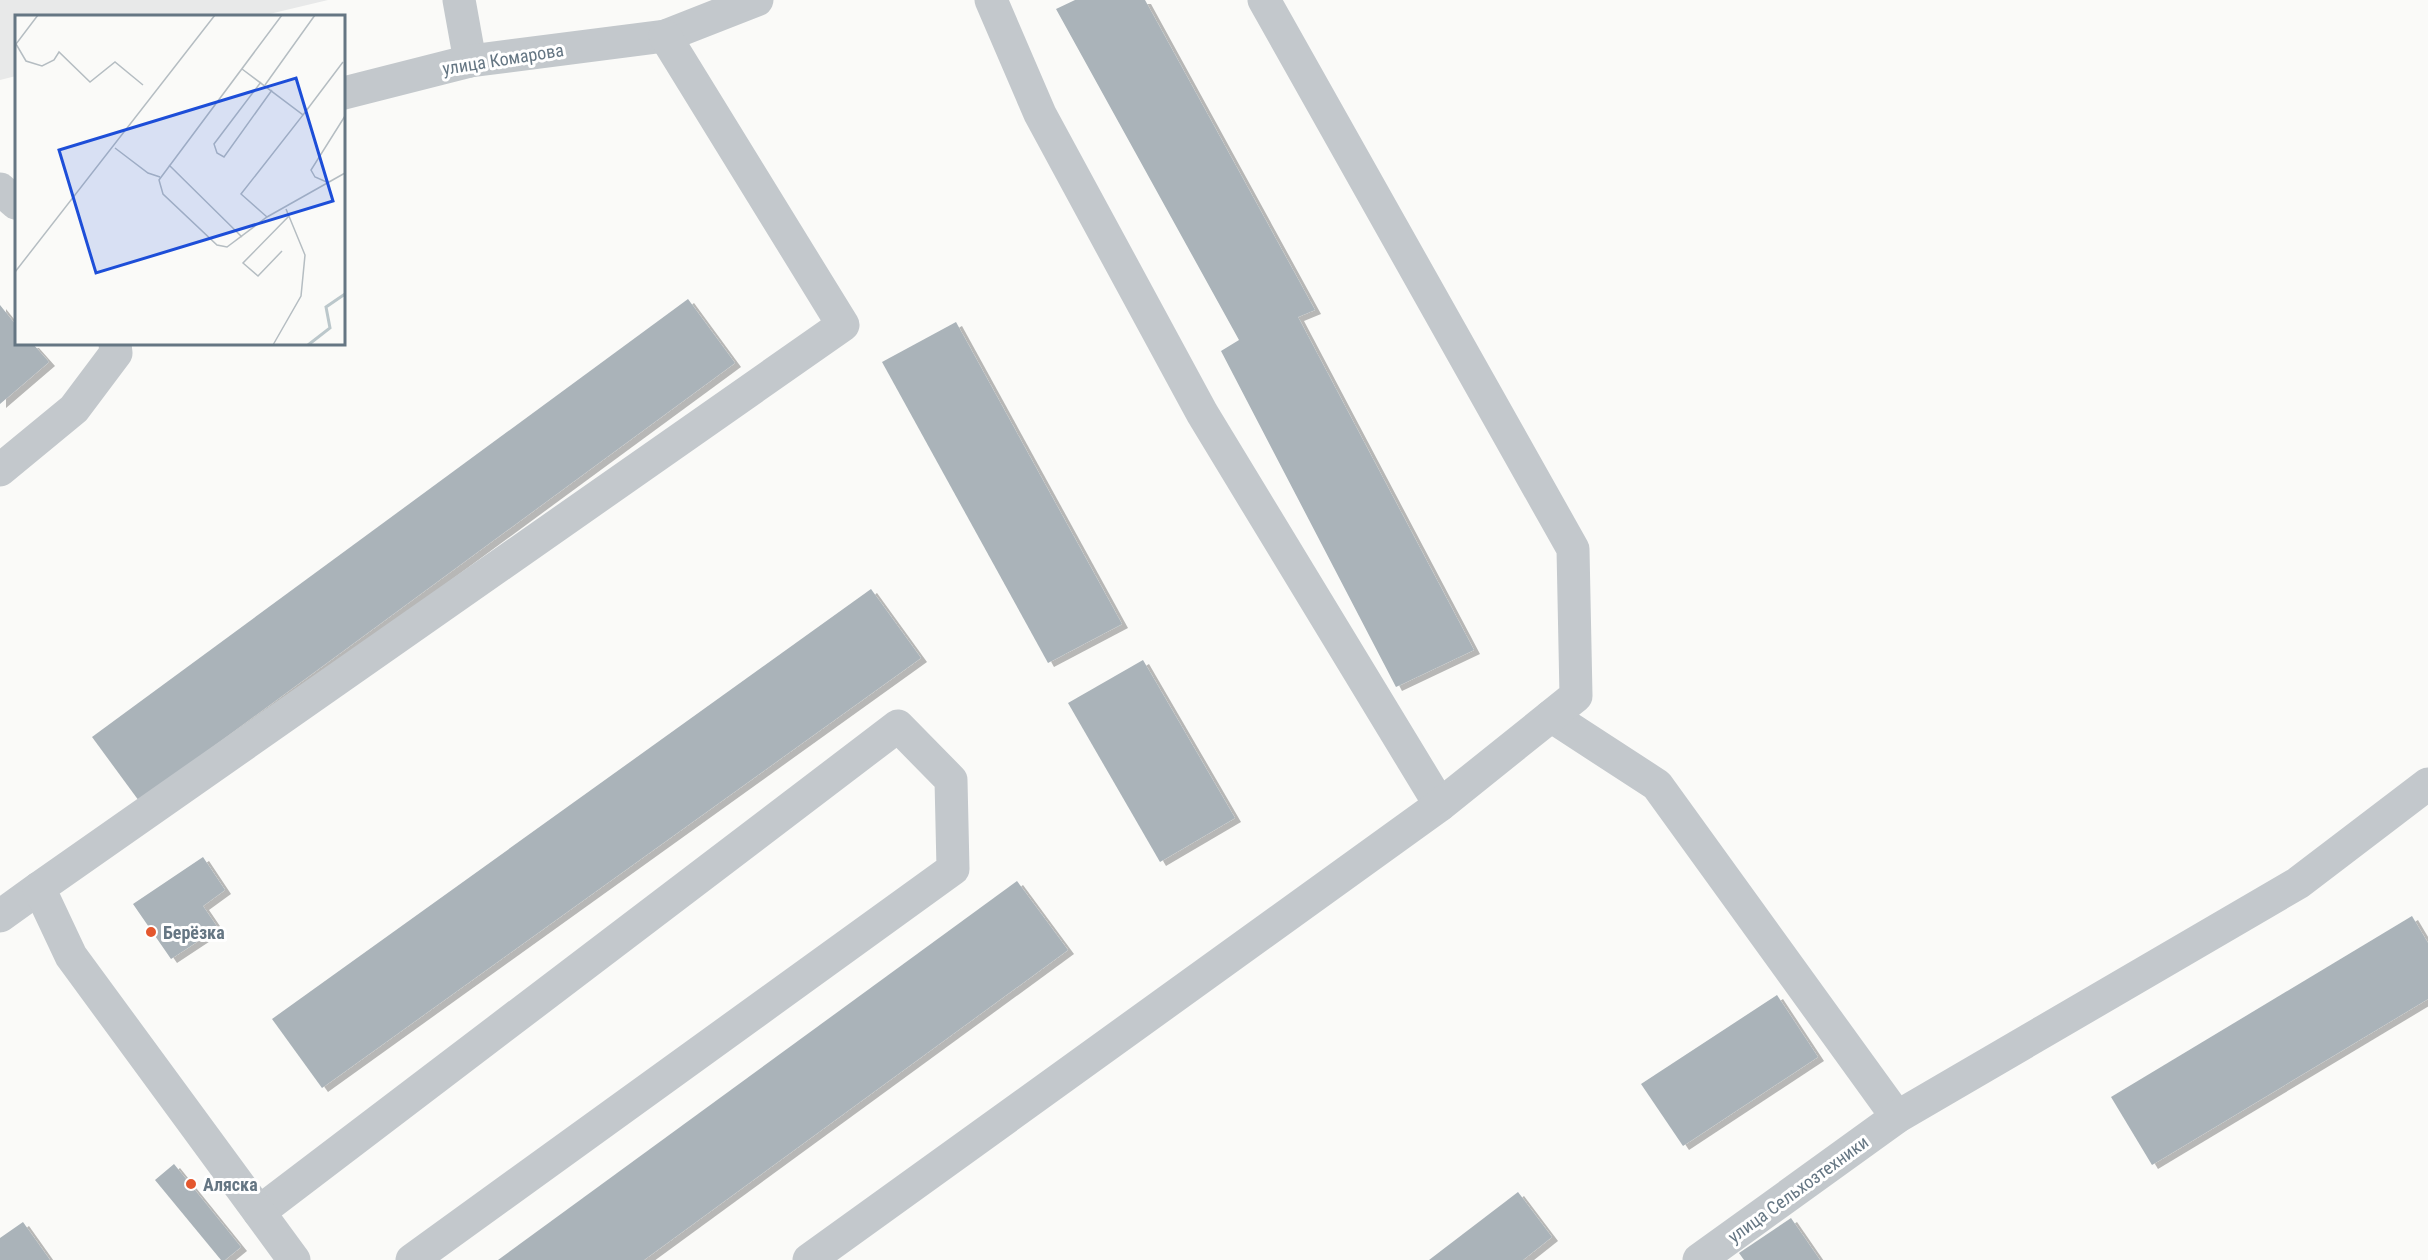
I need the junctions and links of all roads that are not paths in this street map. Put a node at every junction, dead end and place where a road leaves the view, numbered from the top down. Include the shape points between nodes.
1 (459, 0) edge
2 (757, 0) edge
3 (991, 0) edge
4 (1264, 0) edge
5 (665, 36) junction
6 (470, 61) junction
7 (345, 93) edge
8 (15, 176) edge
9 (0, 180) edge
10 (0, 189) edge
11 (15, 201) edge
12 (115, 345) edge
13 (0, 470) edge
14 (1551, 716) junction
15 (2428, 784) edge
16 (1440, 805) junction
17 (39, 888) junction
18 (0, 916) edge
19 (1897, 1117) junction
20 (259, 1212) junction
21 (294, 1260) edge
22 (412, 1260) edge
23 (809, 1260) edge
24 (1699, 1260) edge

1 - 6 street
2 - 5 street, улица Комарова
3 - 16 street via 1040,114 1202,414
4 - 14 street via 1573,549 1576,696
5 - 6 street, улица Комарова
5 - 17 street via 843,325
6 - 7 street, улица Комарова
8 - 9 street
10 - 11 street
12 - 13 street via 116,353 74,409
14 - 16 street
14 - 19 street via 1657,785
15 - 19 street, улица Сельхозтехники via 2298,883
16 - 23 street
17 - 18 street
17 - 20 street via 71,956
19 - 24 street, улица Сельхозтехники
20 - 21 street
20 - 22 street via 898,726 951,780 953,869

